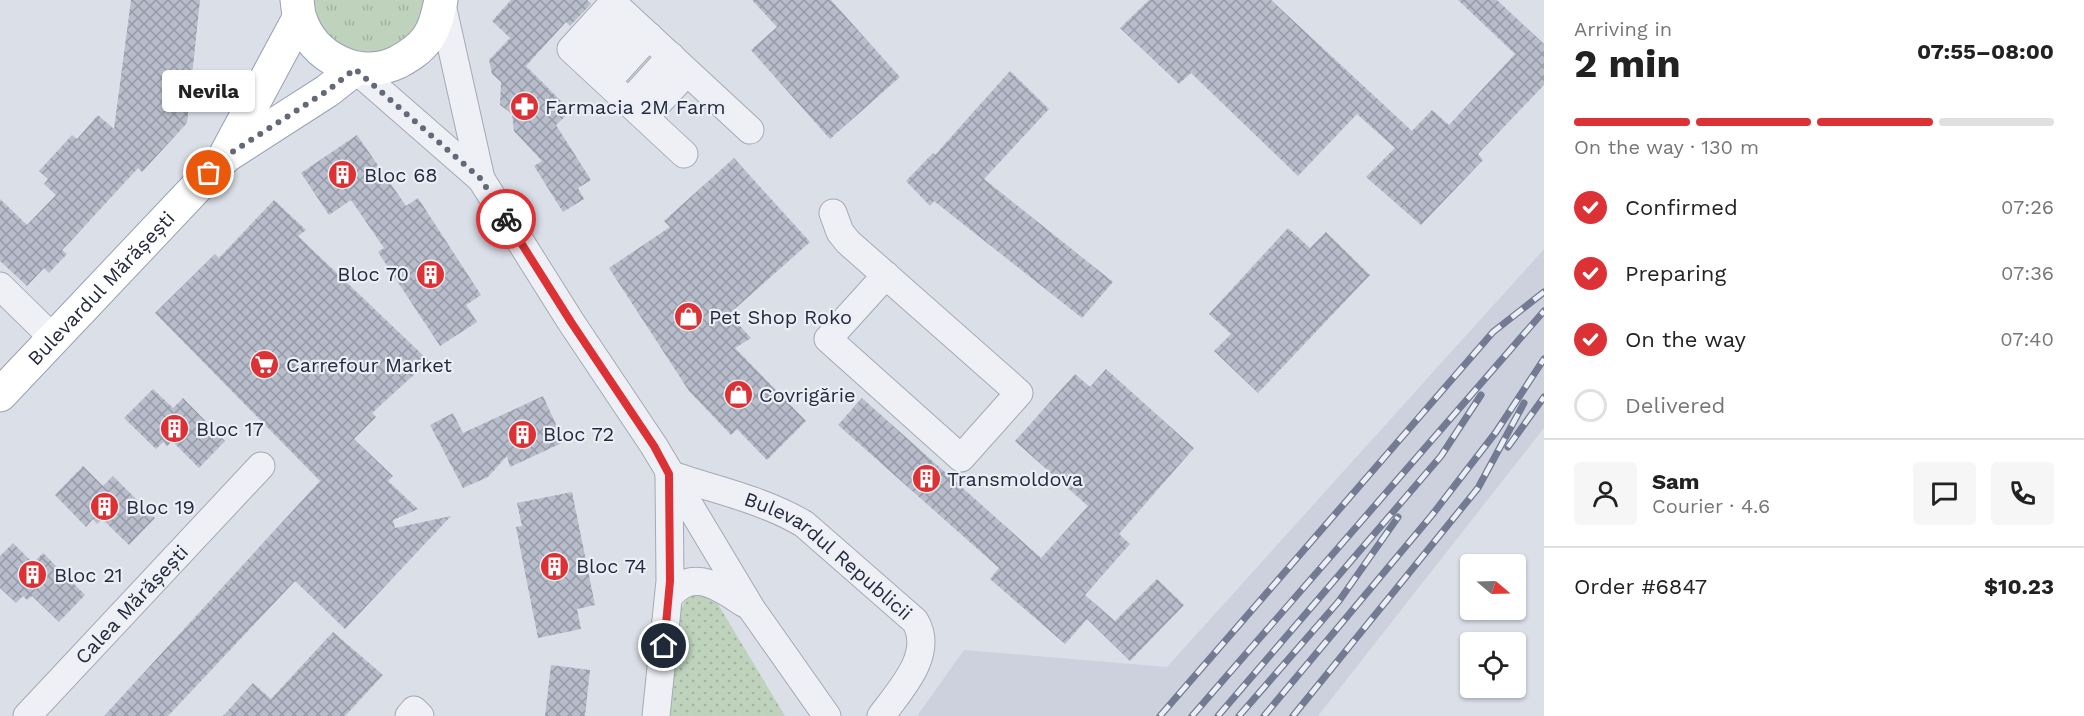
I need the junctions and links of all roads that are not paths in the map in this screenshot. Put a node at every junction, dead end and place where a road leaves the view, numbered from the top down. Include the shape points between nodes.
1 (441, 0) edge
2 (298, 9) edge
3 (640, 28) junction
4 (679, 64) junction
5 (355, 69) junction
6 (598, 74) junction
7 (637, 110) junction
8 (750, 130) dead end
9 (684, 154) dead end
10 (226, 156) junction
11 (481, 179) junction
12 (833, 213) dead end
13 (886, 275) junction
14 (0, 286) edge
15 (54, 339) junction
16 (0, 395) edge
17 (261, 466) dead end
18 (669, 474) junction
19 (669, 597) junction
20 (751, 608) junction
21 (27, 716) edge
22 (409, 716) edge
23 (420, 716) edge
24 (656, 716) edge
25 (827, 716) edge
26 (881, 716) edge

1 - 5 main road via 437,21 412,54 378,69
1 - 11 street
2 - 5 main road via 309,37 324,53
2 - 10 main road, Bulevardul Mărășești
3 - 4 street
3 - 6 street
3 - 6 street via 613,3 606,10 571,49
4 - 7 street
4 - 8 street
5 - 10 main road, Bulevardul Mărășești
5 - 11 street
6 - 7 street
7 - 9 street
10 - 15 main road, Bulevardul Mărășești
11 - 18 street
12 - 13 street via 843,238
13 - 13 street via 1019,393 961,458 828,339
14 - 15 street
15 - 16 main road, Bulevardul Mărășești
17 - 21 street, Calea Mărășești
18 - 19 street
18 - 20 street
18 - 26 street, Bulevardul Republicii via 788,514 915,621 920,629 920,653 907,680
19 - 20 street via 675,588 689,582 708,583
19 - 24 street
20 - 25 street
22 - 23 street via 414,710

